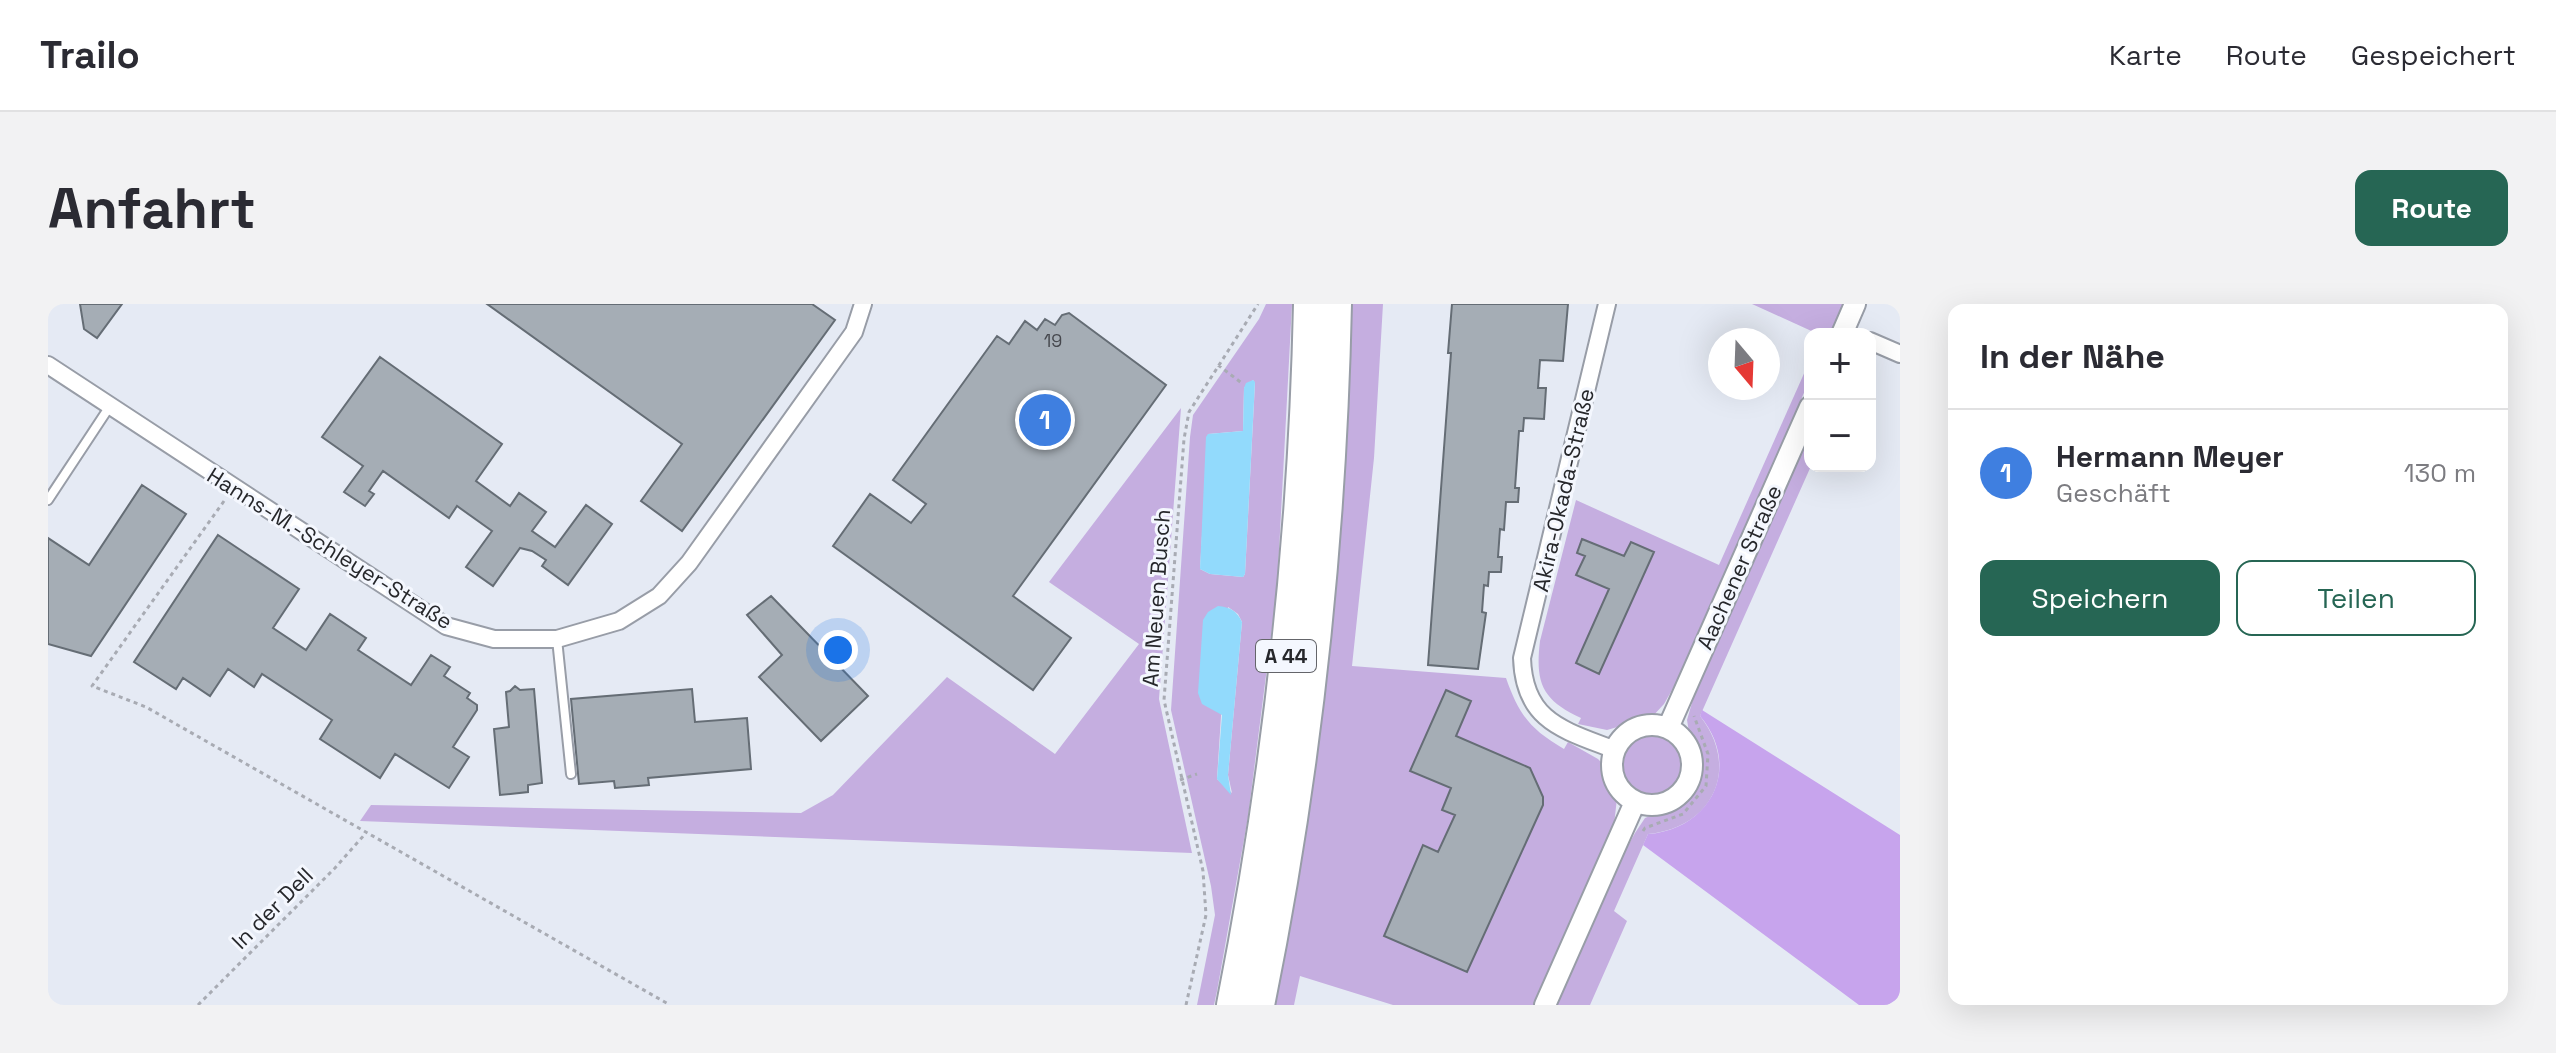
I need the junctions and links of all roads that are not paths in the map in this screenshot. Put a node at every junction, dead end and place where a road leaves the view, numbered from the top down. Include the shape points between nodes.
1 (863, 304) edge
2 (1309, 304) edge
3 (1336, 304) edge
4 (1607, 304) edge
5 (1855, 304) edge
6 (1849, 328) edge
7 (1876, 344) edge
8 (1900, 354) edge
9 (48, 365) edge
10 (110, 406) junction
11 (1804, 421) edge
12 (48, 500) edge
13 (557, 639) junction
14 (1668, 728) junction
15 (1615, 750) junction
16 (571, 774) dead end
17 (1635, 802) junction
18 (1232, 1005) edge
19 (1259, 1005) edge
20 (1545, 1005) edge

1 - 13 street, Hanns-M.-Schleyer-Straße via 854,332 689,563 659,596 619,621
2 - 18 highway, A 44 via 1291,619 1263,835
3 - 19 highway, A 44 via 1315,646 1293,819
4 - 15 street, Akira-Okada-Straße via 1522,658 1523,677 1543,717
5 - 6 street
7 - 8 street
9 - 10 street, Hanns-M.-Schleyer-Straße
10 - 12 lane
10 - 13 street, Hanns-M.-Schleyer-Straße via 446,626 494,639
11 - 14 street, Aachener Straße
13 - 16 lane
14 - 15 street via 1631,730
14 - 17 street via 1688,747 1692,761 1686,788 1663,804
15 - 17 street via 1617,785
17 - 20 street

